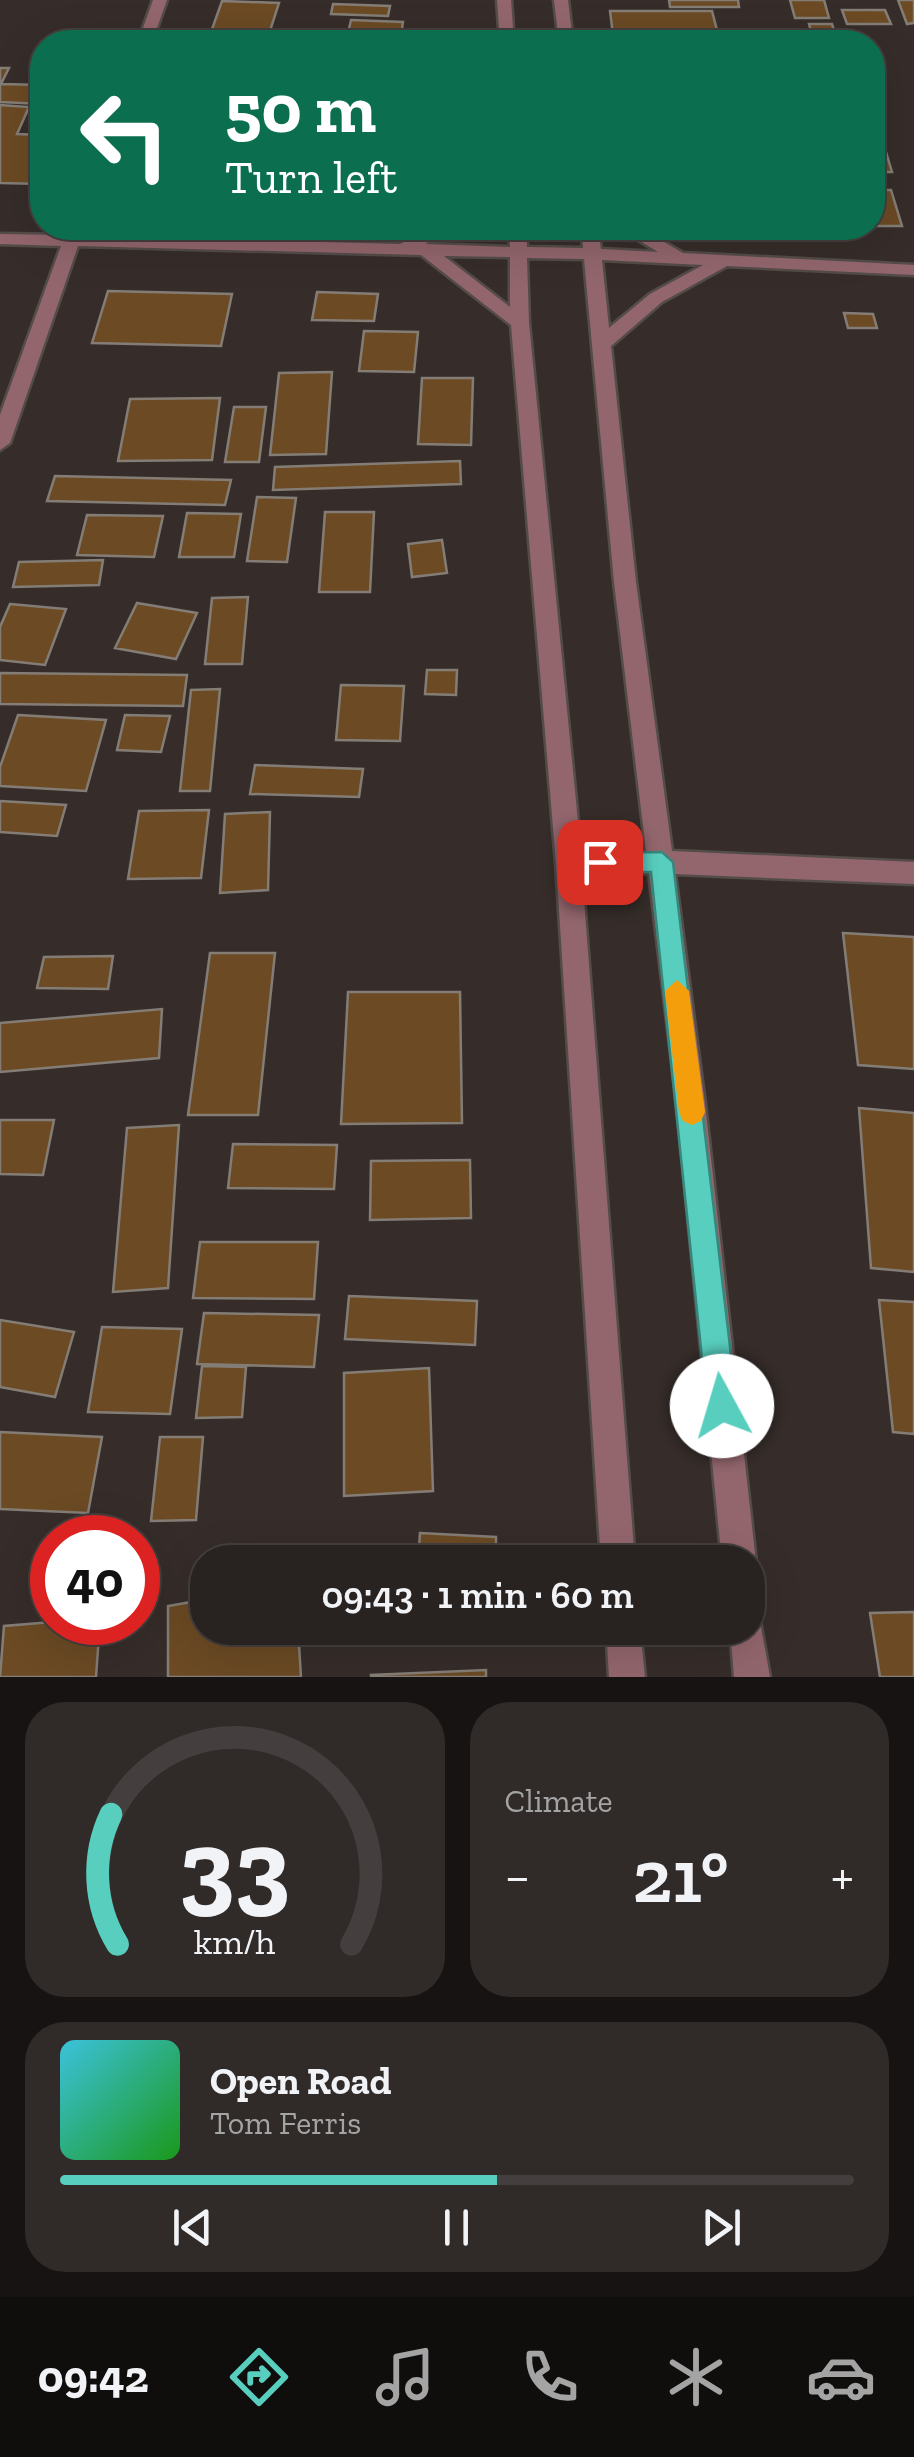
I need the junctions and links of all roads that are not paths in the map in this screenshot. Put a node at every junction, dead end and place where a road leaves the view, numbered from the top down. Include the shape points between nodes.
1 (160, 0) edge
2 (504, 0) edge
3 (561, 0) edge
4 (149, 30) edge
5 (506, 30) edge
6 (565, 30) edge
7 (30, 236) edge
8 (0, 238) edge
9 (72, 240) edge
10 (196, 240) edge
11 (422, 240) edge
12 (519, 240) edge
13 (591, 240) edge
14 (650, 240) edge
15 (400, 250) junction
16 (428, 251) junction
17 (684, 258) junction
18 (724, 260) junction
19 (914, 270) edge
20 (520, 323) junction
21 (602, 344) junction
22 (0, 443) edge
23 (662, 862) junction
24 (568, 863) junction
25 (914, 873) edge
26 (617, 1545) edge
27 (737, 1545) edge
28 (624, 1645) edge
29 (748, 1645) edge
30 (626, 1677) edge
31 (752, 1677) edge

1 - 4 street
2 - 5 street
3 - 6 street
7 - 8 street
9 - 22 street
10 - 15 street
11 - 15 street
12 - 13 street
12 - 16 street
12 - 20 street
13 - 17 street
13 - 21 street
14 - 17 street
15 - 16 street
16 - 20 street
17 - 18 street
18 - 19 street
18 - 21 street via 656,298
20 - 24 street
21 - 23 street via 624,582
23 - 24 street
23 - 25 street
23 - 27 street
24 - 26 street
28 - 30 street
29 - 31 street

